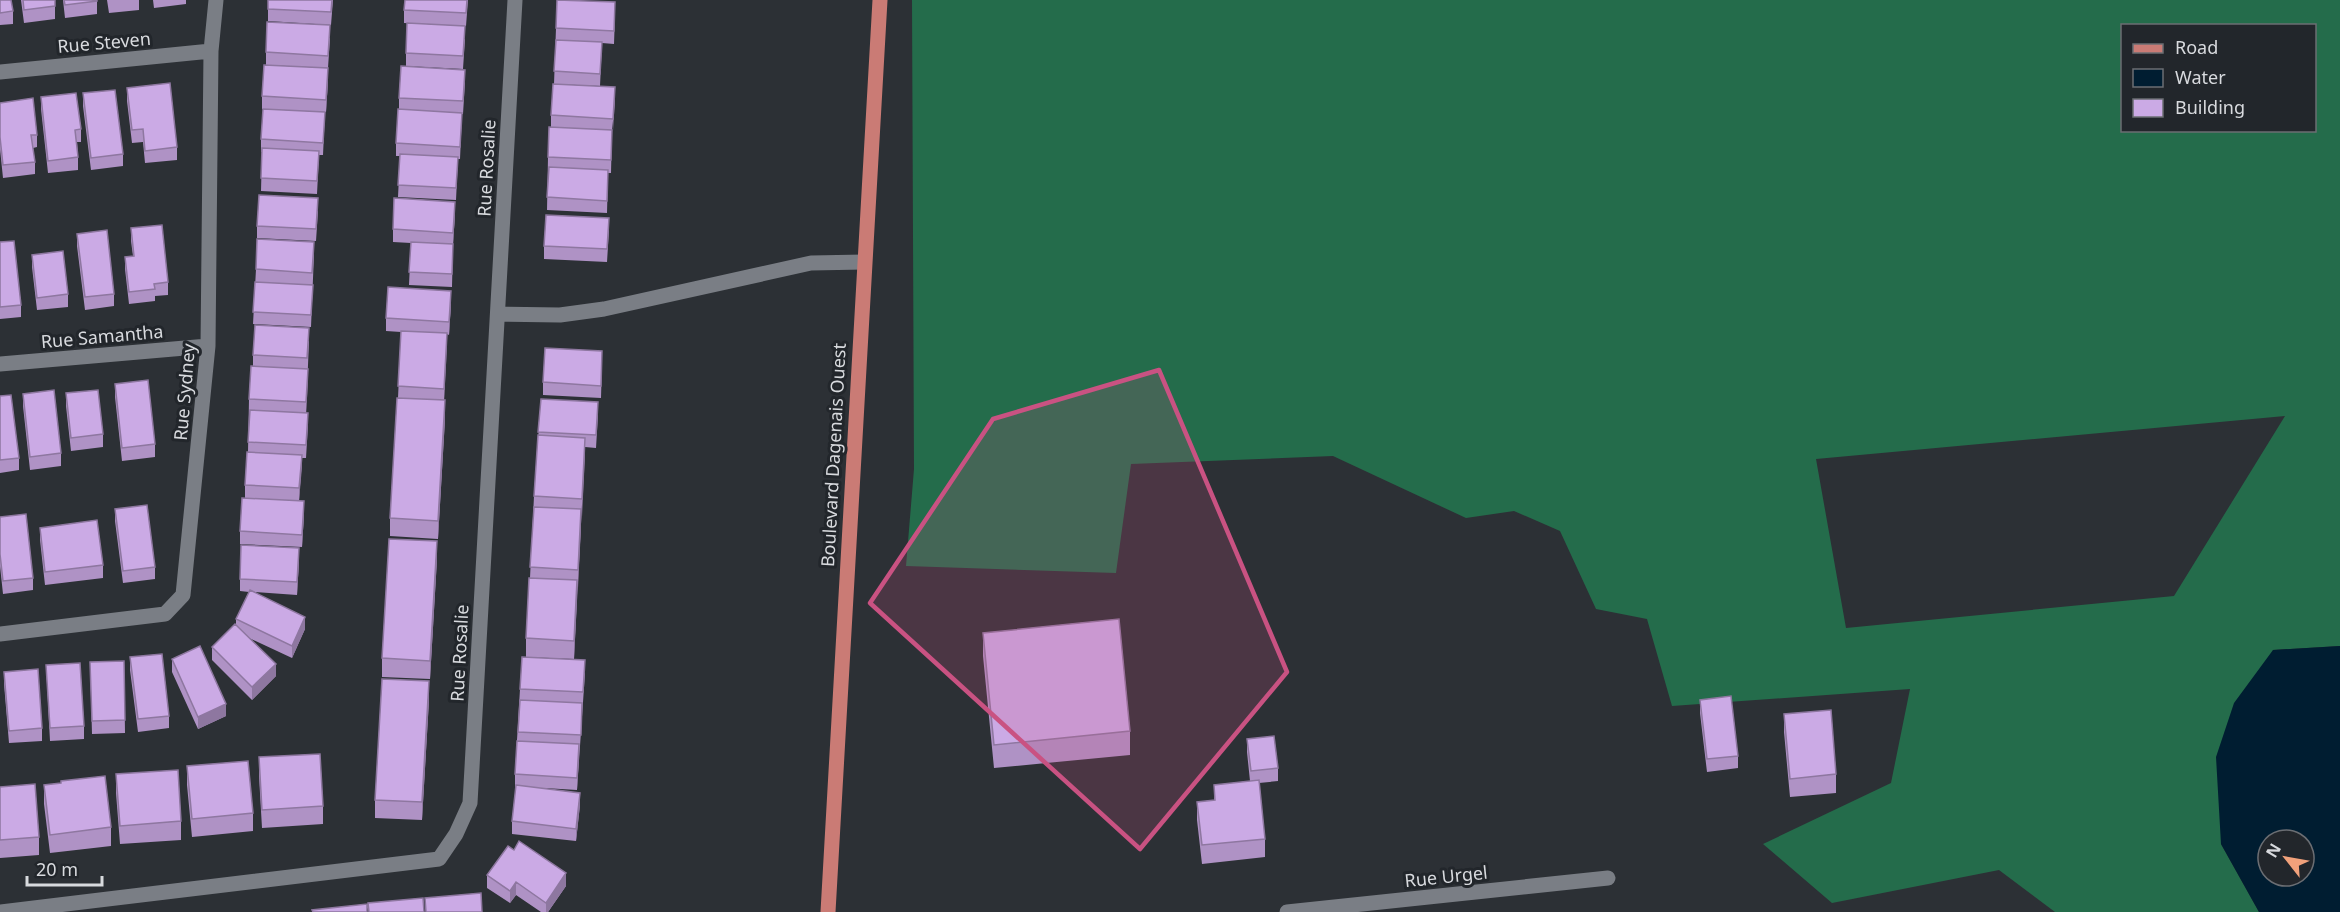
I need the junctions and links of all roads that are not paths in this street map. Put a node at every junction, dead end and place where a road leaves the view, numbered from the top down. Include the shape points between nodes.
1 (216, 0) edge
2 (515, 0) edge
3 (880, 0) edge
4 (211, 51) junction
5 (0, 72) edge
6 (864, 262) junction
7 (498, 314) junction
8 (208, 346) junction
9 (0, 364) edge
10 (0, 634) edge
11 (1608, 878) dead end
12 (0, 912) edge
13 (828, 912) edge
14 (1287, 912) edge

1 - 4 street, Rue Sydney
2 - 7 street, Rue Rosalie
3 - 6 main road, Boulevard Dagenais Ouest
4 - 5 street, Rue Steven
4 - 8 street, Rue Sydney
6 - 7 street via 811,263 604,309 560,315
6 - 13 main road, Boulevard Dagenais Ouest
7 - 12 street, Rue Rosalie via 470,803 439,860
8 - 9 street, Rue Samantha
8 - 10 street, Rue Sydney via 183,595 165,614
11 - 14 street, Rue Urgel

